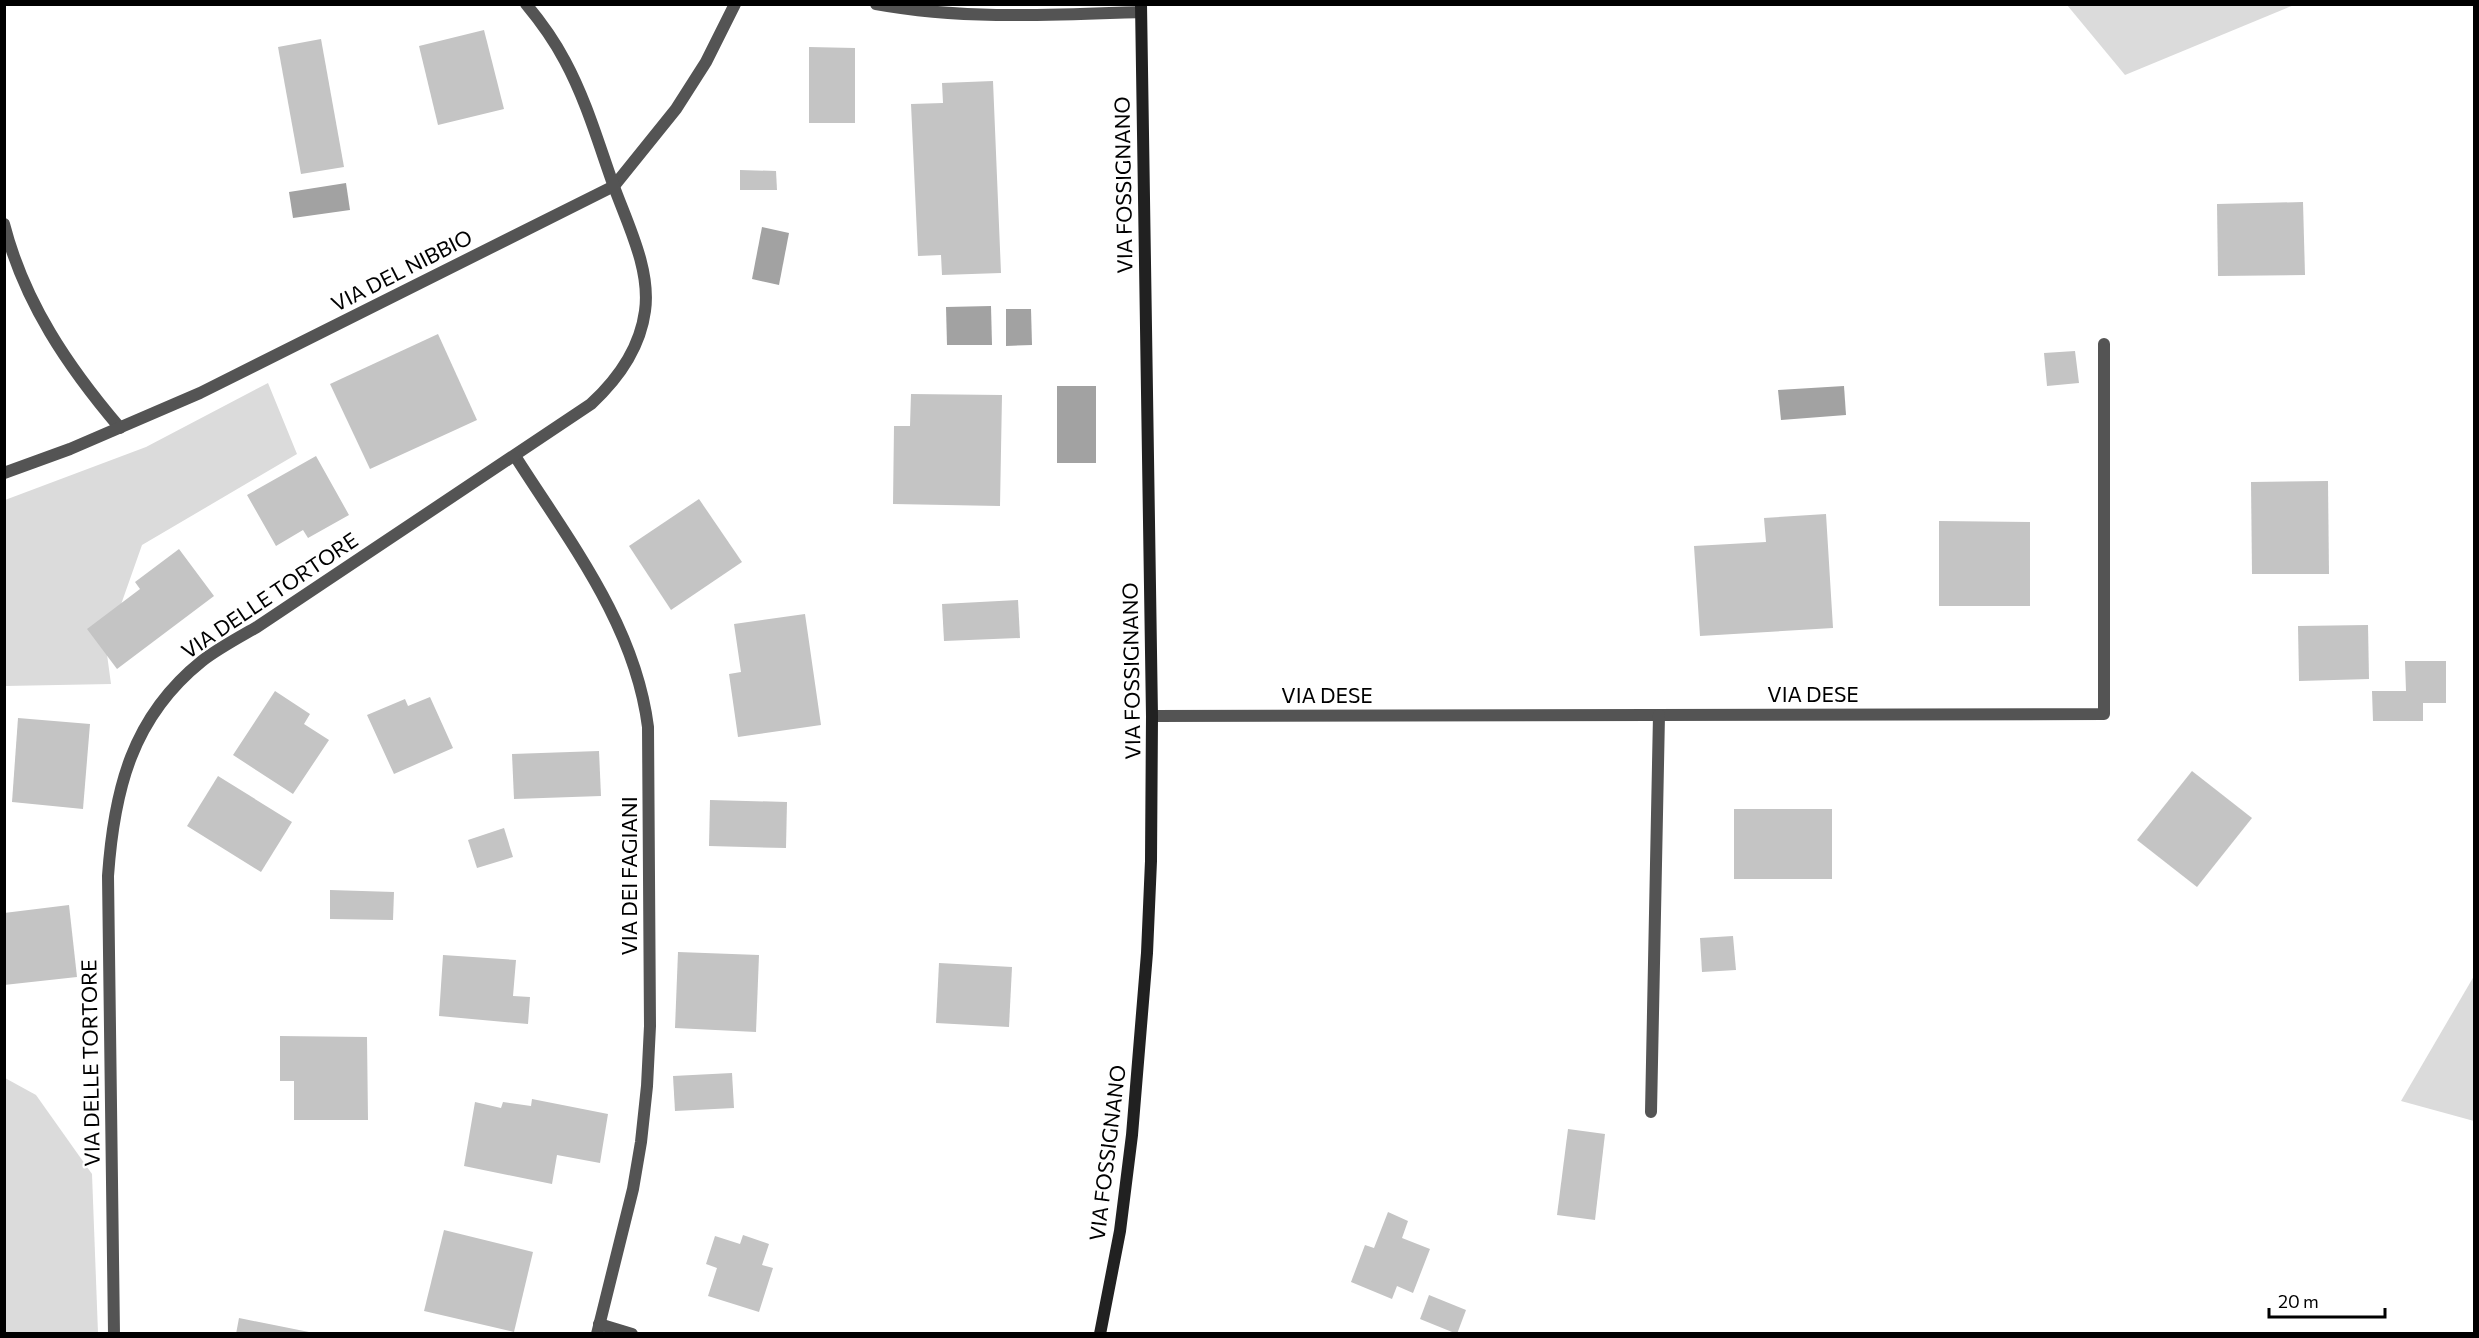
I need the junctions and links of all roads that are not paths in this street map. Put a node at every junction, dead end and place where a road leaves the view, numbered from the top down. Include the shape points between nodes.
1 (526, 4) edge
2 (735, 4) edge
3 (876, 4) edge
4 (1141, 8) edge
5 (614, 186) junction
6 (4, 224) edge
7 (2104, 344) dead end
8 (120, 428) junction
9 (515, 456) junction
10 (4, 473) edge
11 (1659, 715) junction
12 (1152, 716) junction
13 (1651, 1112) dead end
14 (598, 1329) edge
15 (114, 1334) edge
16 (632, 1334) edge
17 (1100, 1334) edge

1 - 5 street, VIA DELLE TORTORE via 558,48 580,90
2 - 5 street, VIA DEL NIBBIO via 706,62 676,109
3 - 4 street via 976,16
4 - 12 street, VIA FOSSIGNANO
5 - 8 street, VIA DEL NIBBIO via 200,393
5 - 9 street, VIA DELLE TORTORE via 645,284 645,309 637,342 615,379 591,404
6 - 8 street via 40,315 76,373
7 - 11 street, VIA DESE via 2104,714
8 - 10 street, VIA DEL NIBBIO
9 - 14 street, VIA DEI FAGIANI via 610,609 636,671 648,727 650,1026 646,1095 637,1170
9 - 15 street, VIA DELLE TORTORE via 201,663 160,704 137,742 117,800 108,876
11 - 12 street, VIA DESE
11 - 13 street
12 - 17 street, VIA FOSSIGNANO via 1149,910 1132,1135 1120,1231
14 - 16 street

